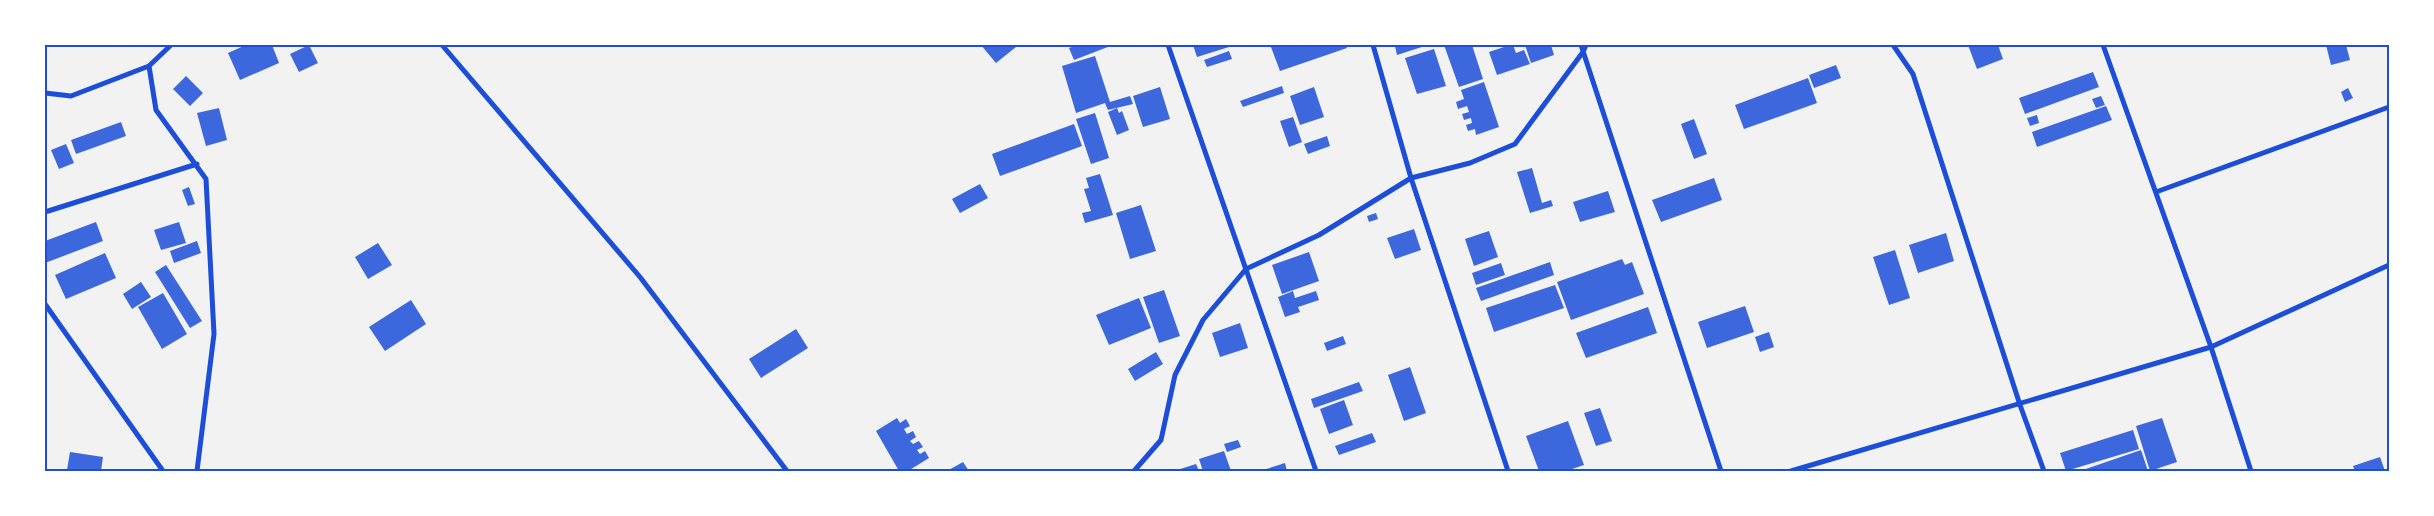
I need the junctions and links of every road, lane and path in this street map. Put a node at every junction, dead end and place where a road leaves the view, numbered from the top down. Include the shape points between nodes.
1 (171, 45) edge
2 (442, 45) edge
3 (1168, 45) edge
4 (1373, 45) edge
5 (1581, 45) edge
6 (1586, 45) edge
7 (1893, 45) edge
8 (2103, 45) edge
9 (1583, 52) junction
10 (149, 66) junction
11 (45, 93) edge
12 (2389, 107) edge
13 (197, 164) junction
14 (1411, 178) junction
15 (2156, 192) junction
16 (45, 212) edge
17 (2389, 266) edge
18 (1246, 269) junction
19 (45, 304) edge
20 (2212, 347) junction
21 (2020, 405) junction
22 (163, 471) edge
23 (197, 471) edge
24 (787, 471) edge
25 (1134, 471) edge
26 (1316, 471) edge
27 (1508, 471) edge
28 (1721, 471) edge
29 (1791, 471) edge
30 (2044, 471) edge
31 (2251, 471) edge

1 - 10 street
2 - 24 street via 640,278
3 - 18 street
4 - 14 street
5 - 9 street
6 - 9 street
7 - 21 street via 1913,74
8 - 15 street
9 - 14 street via 1515,144 1470,163
9 - 28 street
10 - 11 street via 71,96
10 - 13 street via 156,110
12 - 15 street
13 - 16 street
13 - 23 street via 206,179 214,334
14 - 18 street via 1319,235
14 - 27 street
15 - 20 street
17 - 20 street
18 - 25 street via 1203,320 1175,375 1161,440
18 - 26 street
19 - 22 street
20 - 21 street
20 - 31 street
21 - 29 street
21 - 30 street

